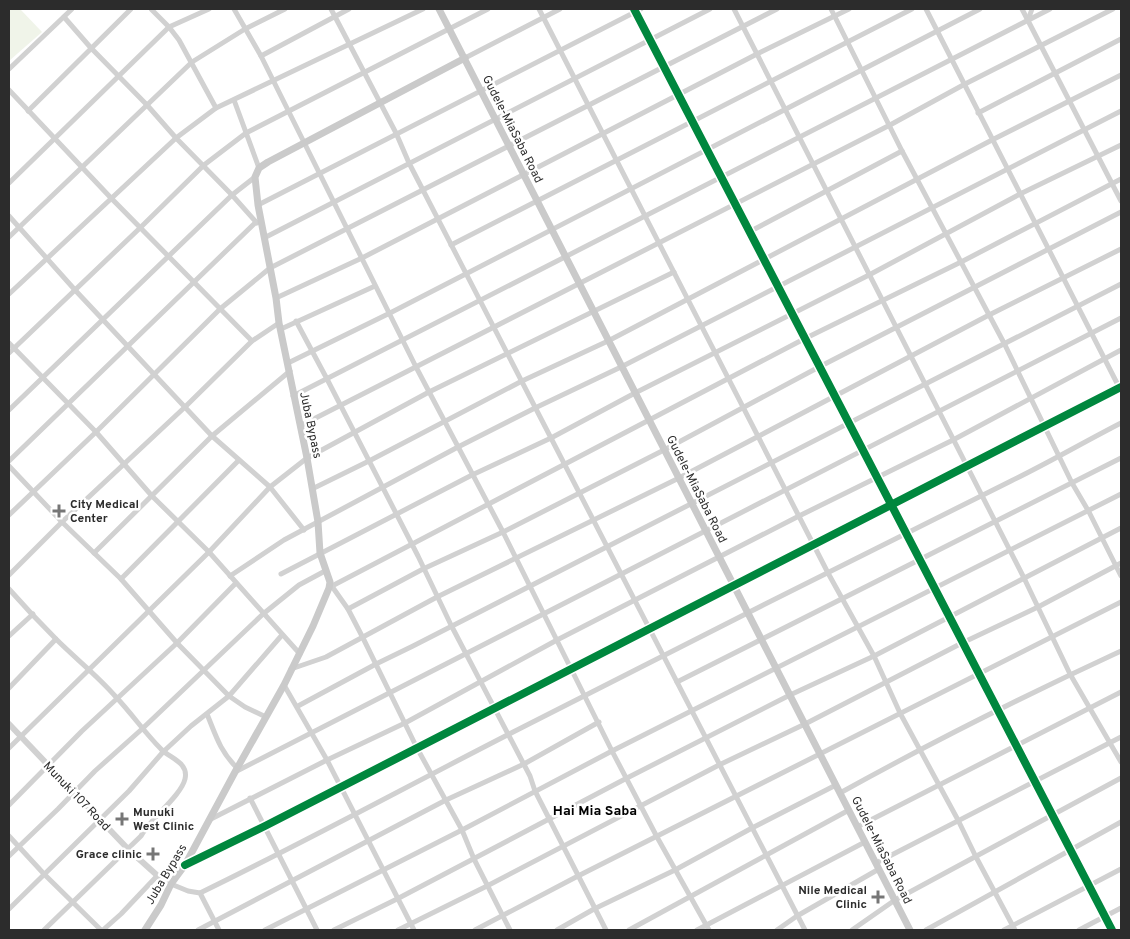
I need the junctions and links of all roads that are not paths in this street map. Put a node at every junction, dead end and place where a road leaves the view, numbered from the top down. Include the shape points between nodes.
1 (72, 9) edge
2 (131, 9) edge
3 (151, 9) edge
4 (209, 9) edge
5 (234, 9) edge
6 (285, 9) edge
7 (331, 9) edge
8 (349, 9) edge
9 (423, 9) edge
10 (439, 9) edge
11 (488, 9) edge
12 (539, 9) edge
13 (560, 9) edge
14 (710, 9) edge
15 (734, 9) edge
16 (777, 9) edge
17 (831, 9) edge
18 (849, 9) edge
19 (912, 9) edge
20 (926, 9) edge
21 (980, 9) edge
22 (1022, 9) edge
23 (1032, 9) edge
24 (1050, 9) edge
25 (1113, 9) edge
26 (637, 10) edge
27 (335, 16) junction
28 (835, 16) junction
29 (64, 17) junction
30 (543, 17) junction
31 (1027, 20) junction
32 (743, 26) junction
33 (169, 27) junction
34 (449, 28) junction
35 (245, 29) junction
36 (937, 31) junction
37 (1121, 39) edge
38 (649, 40) junction
39 (847, 42) junction
40 (350, 44) junction
41 (1041, 47) junction
42 (91, 48) junction
43 (560, 51) junction
44 (757, 54) junction
45 (261, 56) junction
46 (465, 58) junction
47 (952, 59) junction
48 (192, 62) junction
49 (663, 67) junction
50 (9, 70) edge
51 (861, 70) junction
52 (365, 72) junction
53 (1055, 73) junction
54 (1121, 75) edge
55 (120, 77) junction
56 (574, 78) junction
57 (771, 81) junction
58 (273, 82) junction
59 (964, 84) junction
60 (9, 90) edge
61 (480, 90) junction
62 (678, 94) junction
63 (876, 97) junction
64 (234, 100) junction
65 (1070, 102) junction
66 (381, 103) junction
67 (147, 104) junction
68 (588, 105) junction
69 (216, 108) junction
70 (785, 109) junction
71 (28, 111) junction
72 (288, 111) junction
73 (1121, 111) edge
74 (978, 113) junction
75 (495, 119) junction
76 (692, 121) junction
77 (890, 125) junction
78 (1085, 131) junction
79 (246, 133) junction
80 (603, 133) junction
81 (396, 134) junction
82 (799, 136) junction
83 (54, 138) junction
84 (176, 138) junction
85 (992, 140) junction
86 (305, 144) junction
87 (1121, 145) edge
88 (509, 146) junction
89 (706, 149) junction
90 (902, 151) junction
91 (1099, 157) junction
92 (616, 160) junction
93 (409, 163) junction
94 (813, 164) junction
95 (204, 165) junction
96 (82, 168) junction
97 (259, 168) junction
98 (1008, 169) junction
99 (320, 173) junction
100 (524, 174) junction
101 (255, 177) junction
102 (720, 177) junction
103 (918, 179) junction
104 (1121, 179) edge
105 (9, 183) edge
106 (1112, 183) junction
107 (631, 188) junction
108 (423, 190) junction
109 (827, 192) junction
110 (1020, 194) junction
111 (232, 195) junction
112 (111, 198) junction
113 (537, 201) junction
114 (1121, 201) edge
115 (334, 202) junction
116 (735, 204) junction
117 (258, 205) junction
118 (933, 207) junction
119 (1121, 212) edge
120 (645, 215) junction
121 (9, 216) edge
122 (438, 219) junction
123 (841, 219) junction
124 (256, 222) junction
125 (1036, 222) junction
126 (20, 227) junction
127 (141, 227) junction
128 (348, 228) junction
129 (551, 228) junction
130 (262, 229) junction
131 (749, 232) junction
132 (945, 233) junction
133 (9, 237) edge
134 (264, 238) junction
135 (659, 243) junction
136 (451, 245) junction
137 (855, 247) junction
138 (1121, 249) edge
139 (1050, 250) junction
140 (169, 256) junction
141 (565, 256) junction
142 (47, 258) junction
143 (362, 258) junction
144 (764, 260) junction
145 (961, 262) junction
146 (270, 268) junction
147 (466, 272) junction
148 (674, 272) junction
149 (869, 275) junction
150 (1063, 277) junction
151 (194, 282) junction
152 (579, 284) junction
153 (1121, 284) edge
154 (375, 286) junction
155 (777, 286) junction
156 (975, 289) junction
157 (75, 290) junction
158 (9, 294) edge
159 (276, 298) junction
160 (688, 299) junction
161 (479, 300) junction
162 (882, 300) junction
163 (1078, 306) junction
164 (220, 309) junction
165 (594, 312) junction
166 (390, 313) junction
167 (791, 313) junction
168 (989, 315) junction
169 (1121, 318) edge
170 (103, 319) junction
171 (296, 321) junction
172 (280, 326) junction
173 (701, 326) junction
174 (494, 327) junction
175 (896, 328) junction
176 (1092, 334) junction
177 (402, 339) junction
178 (804, 339) junction
179 (608, 340) junction
180 (252, 341) junction
181 (9, 343) edge
182 (1004, 343) junction
183 (128, 346) junction
184 (14, 348) junction
185 (1121, 350) edge
186 (312, 351) junction
187 (715, 352) junction
188 (9, 353) edge
189 (508, 354) junction
190 (911, 357) junction
191 (1105, 358) junction
192 (289, 367) junction
193 (416, 367) junction
194 (621, 367) junction
195 (819, 367) junction
196 (1018, 372) junction
197 (154, 373) junction
198 (43, 377) junction
199 (728, 378) junction
200 (327, 379) junction
201 (522, 381) junction
202 (925, 384) junction
203 (1121, 389) edge
204 (429, 392) junction
205 (635, 392) junction
206 (293, 396) junction
207 (835, 397) junction
208 (1031, 399) junction
209 (69, 403) junction
210 (341, 405) junction
211 (185, 407) junction
212 (743, 407) junction
213 (535, 408) junction
214 (9, 410) edge
215 (939, 412) junction
216 (649, 420) junction
217 (444, 421) junction
218 (1121, 423) edge
219 (848, 424) junction
220 (300, 426) junction
221 (1046, 426) junction
222 (96, 432) junction
223 (354, 433) junction
224 (212, 436) junction
225 (758, 436) junction
226 (551, 438) junction
227 (953, 440) junction
228 (458, 447) junction
229 (664, 450) junction
230 (863, 451) junction
231 (1058, 455) junction
232 (307, 458) junction
233 (1121, 458) edge
234 (240, 460) junction
235 (9, 461) edge
236 (369, 461) junction
237 (772, 463) junction
238 (125, 464) junction
239 (565, 465) junction
240 (9, 466) edge
241 (967, 467) junction
242 (472, 475) junction
243 (679, 478) junction
244 (876, 478) junction
245 (1072, 483) junction
246 (270, 488) junction
247 (382, 488) junction
248 (312, 489) junction
249 (786, 490) junction
250 (33, 492) junction
251 (579, 493) junction
252 (1121, 494) edge
253 (982, 495) junction
254 (152, 496) junction
255 (488, 504) junction
256 (692, 504) junction
257 (891, 505) junction
258 (1089, 512) junction
259 (396, 514) junction
260 (9, 515) edge
261 (799, 516) junction
262 (178, 521) junction
263 (593, 521) junction
264 (62, 522) junction
265 (318, 522) junction
266 (995, 523) junction
267 (1121, 528) edge
268 (304, 530) junction
269 (706, 531) junction
270 (503, 532) junction
271 (905, 533) junction
272 (1102, 538) junction
273 (411, 544) junction
274 (814, 544) junction
275 (607, 546) junction
276 (1010, 551) junction
277 (209, 552) junction
278 (94, 553) junction
279 (320, 553) junction
280 (515, 558) junction
281 (720, 558) junction
282 (920, 560) junction
283 (1119, 564) edge
284 (424, 569) junction
285 (325, 571) junction
286 (828, 573) junction
287 (281, 574) dead end
288 (622, 574) junction
289 (9, 576) edge
290 (230, 576) junction
291 (1121, 576) edge
292 (1024, 578) junction
293 (120, 579) junction
294 (236, 583) junction
295 (331, 584) junction
296 (530, 586) junction
297 (734, 586) junction
298 (934, 589) junction
299 (9, 590) edge
300 (437, 597) junction
301 (842, 599) junction
302 (635, 601) junction
303 (1121, 602) edge
304 (1038, 607) junction
305 (348, 609) junction
306 (148, 611) junction
307 (32, 614) junction
308 (263, 614) junction
309 (544, 614) junction
310 (748, 614) junction
311 (949, 616) junction
312 (451, 625) junction
313 (858, 626) junction
314 (649, 628) junction
315 (282, 635) junction
316 (9, 636) edge
317 (1053, 637) junction
318 (363, 638) junction
319 (56, 639) junction
320 (557, 640) junction
321 (762, 640) junction
322 (177, 643) junction
323 (962, 643) junction
324 (1121, 651) edge
325 (466, 653) junction
326 (300, 654) junction
327 (663, 655) junction
328 (874, 656) junction
329 (376, 664) junction
330 (776, 668) junction
331 (292, 669) junction
332 (571, 669) junction
333 (88, 670) junction
334 (204, 670) junction
335 (978, 674) junction
336 (1070, 674) junction
337 (480, 681) junction
338 (677, 682) junction
339 (887, 683) junction
340 (284, 685) junction
341 (9, 688) edge
342 (390, 692) junction
343 (1121, 692) edge
344 (585, 695) junction
345 (790, 695) junction
346 (229, 696) junction
347 (118, 698) junction
348 (298, 706) junction
349 (495, 709) junction
350 (1092, 709) junction
351 (691, 711) junction
352 (998, 711) junction
353 (900, 713) junction
354 (207, 714) junction
355 (266, 717) junction
356 (405, 722) junction
357 (598, 722) junction
358 (9, 724) edge
359 (805, 724) junction
360 (142, 729) junction
361 (312, 732) junction
362 (508, 735) junction
363 (21, 736) junction
364 (1121, 737) edge
365 (706, 738) junction
366 (1110, 743) junction
367 (1016, 746) junction
368 (9, 748) edge
369 (417, 748) junction
370 (919, 749) junction
371 (612, 751) junction
372 (163, 752) junction
373 (820, 754) junction
374 (327, 760) junction
375 (1121, 762) edge
376 (524, 764) junction
377 (48, 765) junction
378 (719, 765) junction
379 (236, 770) junction
380 (431, 774) junction
381 (627, 778) junction
382 (1121, 778) edge
383 (1035, 782) junction
384 (939, 784) junction
385 (836, 785) junction
386 (341, 787) junction
387 (536, 791) junction
388 (74, 793) junction
389 (840, 793) junction
390 (736, 797) junction
391 (250, 798) junction
392 (446, 800) junction
393 (9, 805) edge
394 (641, 805) junction
395 (849, 810) junction
396 (356, 814) junction
397 (1052, 816) junction
398 (100, 819) junction
399 (211, 819) junction
400 (550, 819) junction
401 (958, 820) junction
402 (1121, 822) edge
403 (265, 826) junction
404 (857, 827) junction
405 (752, 828) junction
406 (462, 830) junction
407 (9, 836) edge
408 (657, 837) junction
409 (369, 841) junction
410 (865, 842) junction
411 (18, 846) junction
412 (564, 846) junction
413 (129, 850) junction
414 (1070, 850) junction
415 (280, 854) junction
416 (9, 856) edge
417 (766, 856) junction
418 (976, 858) junction
419 (474, 859) junction
420 (185, 865) junction
421 (877, 866) junction
422 (383, 869) junction
423 (1121, 869) edge
424 (675, 870) junction
425 (44, 874) junction
426 (157, 876) junction
427 (578, 876) junction
428 (293, 882) junction
429 (171, 884) junction
430 (781, 885) junction
431 (487, 886) junction
432 (1089, 886) junction
433 (995, 892) junction
434 (200, 893) junction
435 (691, 897) junction
436 (397, 899) junction
437 (895, 900) junction
438 (74, 903) junction
439 (1121, 908) edge
440 (9, 909) edge
441 (308, 909) junction
442 (594, 909) junction
443 (503, 916) junction
444 (797, 916) junction
445 (1104, 917) junction
446 (215, 922) junction
447 (411, 923) junction
448 (707, 924) junction
449 (1014, 928) edge
450 (44, 930) edge
451 (102, 930) edge
452 (145, 930) edge
453 (198, 930) edge
454 (219, 930) edge
455 (265, 930) edge
456 (317, 930) edge
457 (334, 930) edge
458 (398, 930) edge
459 (414, 930) edge
460 (475, 930) edge
461 (510, 930) edge
462 (557, 930) edge
463 (606, 930) edge
464 (629, 930) edge
465 (697, 930) edge
466 (710, 930) edge
467 (777, 930) edge
468 (805, 930) edge
469 (852, 930) edge
470 (910, 930) edge
471 (926, 930) edge
472 (1004, 930) edge
473 (1079, 930) edge
474 (1112, 930) edge

1 - 29 street
2 - 42 street
3 - 33 street
4 - 33 street
5 - 35 street
6 - 35 street
7 - 27 street
8 - 27 street
9 - 40 street
10 - 34 main road
11 - 34 street
12 - 30 street
13 - 30 street
14 - 38 street
15 - 32 street
16 - 32 street
17 - 28 street
18 - 28 street
19 - 39 street
20 - 36 street
21 - 36 street
22 - 31 street
23 - 31 street
24 - 31 street
25 - 41 street
26 - 38 street
26 - 43 street
27 - 40 street
27 - 45 street
28 - 39 street
28 - 44 street
29 - 42 street
29 - 50 street
30 - 43 street
30 - 46 street
31 - 41 street
31 - 47 street
32 - 44 street
32 - 49 street
33 - 48 street
33 - 55 street
34 - 46 main road
34 - 52 street
35 - 45 street
35 - 48 street
36 - 47 street
36 - 51 street
37 - 53 street
38 - 49 street
38 - 56 street
39 - 51 street
39 - 57 street
40 - 52 street
40 - 58 street
41 - 53 street
41 - 59 street
42 - 55 street
42 - 71 street
43 - 56 street
43 - 61 street
44 - 57 street
44 - 62 street
45 - 58 street
46 - 61 main road, Gudele-MiaSaba Road
46 - 66 main road
47 - 59 street
47 - 63 street
48 - 67 street
48 - 69 street
49 - 62 street
49 - 68 street
51 - 63 street
51 - 70 street
52 - 66 street
52 - 72 street
53 - 65 street
53 - 74 street
54 - 65 street
55 - 67 street
55 - 83 street
56 - 68 street
56 - 75 street
57 - 70 street
57 - 76 street
58 - 64 street
58 - 72 street
59 - 74 street
59 - 77 street
60 - 71 street
61 - 75 main road, Gudele-MiaSaba Road
61 - 81 street
62 - 76 street
62 - 80 street
63 - 77 street
63 - 82 street
64 - 69 street
64 - 79 street
65 - 78 street
65 - 85 street
66 - 81 street
66 - 86 main road
67 - 84 street
67 - 96 street
68 - 80 street
68 - 88 street
69 - 84 street
70 - 82 street
70 - 89 street
71 - 83 street
72 - 79 street
72 - 86 street
73 - 78 street
74 - 85 street
75 - 88 main road, Gudele-MiaSaba Road
75 - 93 street
76 - 89 street
76 - 92 street
77 - 90 street
77 - 94 street
78 - 91 street
78 - 98 street
79 - 95 street
79 - 97 street
80 - 92 street
80 - 100 street
81 - 93 street
81 - 99 street
82 - 94 street
82 - 102 street
83 - 96 street
83 - 105 street
84 - 95 street
84 - 112 street
85 - 98 street
85 - 103 street
86 - 97 main road
86 - 99 street
87 - 91 street
88 - 100 main road, Gudele-MiaSaba Road
88 - 108 street
89 - 102 street
89 - 107 street
90 - 103 street
90 - 109 street
91 - 106 street
91 - 110 street
92 - 107 street
92 - 113 street
93 - 108 street
93 - 115 street
94 - 109 street
94 - 116 street
95 - 111 street
95 - 127 street
96 - 112 street
96 - 126 street
97 - 101 main road
98 - 110 street
98 - 118 street
99 - 115 street
99 - 117 street
100 - 113 main road, Gudele-MiaSaba Road
100 - 122 street
101 - 111 street
101 - 117 main road, Juba Bypass
102 - 116 street
102 - 120 street
103 - 118 street
103 - 123 street
104 - 106 street
106 - 114 street
106 - 125 street
107 - 120 street
107 - 129 street
108 - 122 street
108 - 128 street
109 - 123 street
109 - 131 street
110 - 125 street
110 - 132 street
111 - 124 street
111 - 140 street
112 - 127 street
112 - 142 street
113 - 129 main road, Gudele-MiaSaba Road
113 - 136 street
115 - 128 street
115 - 134 street
116 - 131 street
116 - 135 street
117 - 130 main road, Juba Bypass
118 - 132 street
118 - 137 street
119 - 139 street
120 - 135 street
120 - 141 street
121 - 126 street
122 - 136 street
122 - 143 street
123 - 137 street
123 - 144 street
124 - 130 street
124 - 151 street
125 - 139 street
125 - 145 street
126 - 133 street
126 - 142 street
127 - 140 street
127 - 157 street
128 - 143 street
128 - 146 street
129 - 141 main road, Gudele-MiaSaba Road
129 - 147 street
130 - 134 main road, Juba Bypass
131 - 144 street
132 - 145 street
132 - 149 street
134 - 146 main road, Juba Bypass
135 - 148 street
135 - 152 street
136 - 147 street
137 - 149 street
137 - 155 street
138 - 150 street
139 - 150 street
139 - 156 street
140 - 151 street
140 - 170 street
141 - 152 main road, Gudele-MiaSaba Road
141 - 161 street
142 - 157 street
142 - 158 street
143 - 154 street
143 - 159 street
144 - 155 street
144 - 160 street
145 - 156 street
145 - 162 street
146 - 159 main road, Juba Bypass
146 - 164 street
147 - 161 street
147 - 166 street
148 - 160 street
148 - 165 street
149 - 162 street
149 - 167 street
150 - 163 street
150 - 168 street
151 - 164 street
151 - 183 street
152 - 165 main road, Gudele-MiaSaba Road
152 - 174 street
153 - 163 street
154 - 166 street
154 - 171 street
155 - 167 street
155 - 173 street
156 - 168 street
156 - 175 street
157 - 170 street
157 - 184 street
159 - 172 main road, Juba Bypass
160 - 173 street
160 - 179 street
161 - 174 street
161 - 177 street
162 - 175 street
162 - 178 street
163 - 176 street
163 - 182 street
164 - 180 street
164 - 197 street
165 - 179 main road, Gudele-MiaSaba Road
165 - 189 street
166 - 177 street
166 - 186 street
167 - 178 street
167 - 187 street
168 - 182 street
168 - 190 street
169 - 176 street
170 - 183 street
170 - 198 street
171 - 172 street
171 - 186 street
172 - 180 street
172 - 192 main road, Juba Bypass
173 - 187 street
173 - 194 street
174 - 189 street
174 - 193 street
175 - 190 street
175 - 195 street
176 - 191 street
176 - 196 street
177 - 193 street
177 - 200 street
178 - 195 street
178 - 199 street
179 - 194 main road, Gudele-MiaSaba Road
179 - 201 street
180 - 211 street
181 - 184 street
182 - 196 street
182 - 202 street
183 - 197 street
183 - 209 street
184 - 188 street
184 - 198 street
185 - 191 street
186 - 192 street
186 - 200 street
187 - 199 street
187 - 205 street
189 - 201 street
189 - 204 street
190 - 202 street
190 - 207 street
191 - 203 street
191 - 208 street
192 - 206 main road, Juba Bypass
192 - 224 street
193 - 204 street
193 - 210 street
194 - 205 main road, Gudele-MiaSaba Road
194 - 213 street
195 - 207 street
195 - 212 street
196 - 208 street
196 - 215 street
197 - 211 street
197 - 222 street
198 - 209 street
198 - 214 street
199 - 212 street
199 - 216 street
200 - 206 street
200 - 210 street
201 - 213 street
201 - 217 street
202 - 215 street
202 - 219 street
203 - 221 street
204 - 217 street
204 - 223 street
205 - 216 main road, Gudele-MiaSaba Road
205 - 226 street
206 - 220 main road, Juba Bypass
207 - 219 street
207 - 225 street
208 - 221 street
208 - 227 street
209 - 222 street
209 - 235 street
210 - 220 street
210 - 223 street
211 - 224 street
211 - 238 street
212 - 225 street
212 - 229 street
213 - 226 street
213 - 228 street
215 - 227 street
215 - 230 street
216 - 229 main road, Gudele-MiaSaba Road
216 - 239 street
217 - 228 street
217 - 236 street
218 - 231 street
219 - 230 street
219 - 237 street
220 - 232 main road, Juba Bypass
221 - 231 street
221 - 241 street
222 - 238 street
222 - 250 street
223 - 232 street
223 - 236 street
224 - 234 street
224 - 254 street
225 - 237 street
225 - 243 street
226 - 239 street
226 - 242 street
227 - 241 street
227 - 244 street
228 - 242 street
228 - 247 street
229 - 243 main road, Gudele-MiaSaba Road
229 - 251 street
230 - 244 street
230 - 249 street
231 - 245 street
231 - 253 street
232 - 246 street
232 - 248 main road, Juba Bypass
233 - 245 street
234 - 246 street
234 - 262 street
236 - 247 street
236 - 248 street
237 - 249 street
237 - 256 street
238 - 254 street
238 - 264 street
239 - 251 street
239 - 255 street
240 - 250 street
241 - 253 street
241 - 257 street
242 - 255 street
242 - 259 street
243 - 256 main road, Gudele-MiaSaba Road
243 - 263 street
244 - 257 street
244 - 261 street
245 - 258 street
245 - 266 street
246 - 268 street
246 - 277 street
247 - 259 street
247 - 265 street
248 - 265 main road, Juba Bypass
249 - 261 street
249 - 269 street
250 - 260 street
250 - 264 street
251 - 263 street
251 - 270 street
252 - 258 street
253 - 266 street
253 - 271 street
254 - 262 street
254 - 278 street
255 - 270 street
255 - 273 street
256 - 269 main road, Gudele-MiaSaba Road
256 - 275 street
257 - 271 street
257 - 274 street
258 - 272 street
258 - 276 street
259 - 273 street
259 - 279 street
261 - 274 street
261 - 281 street
262 - 277 street
262 - 293 street
263 - 275 street
263 - 280 street
264 - 278 street
264 - 289 street
265 - 268 street
265 - 279 main road, Juba Bypass
266 - 276 street
266 - 282 street
267 - 272 street
268 - 290 street
269 - 281 main road, Gudele-MiaSaba Road
269 - 288 street
270 - 280 street
270 - 284 street
271 - 282 street
271 - 286 street
272 - 283 street
272 - 292 street
273 - 284 street
273 - 295 street
274 - 286 street
274 - 297 street
275 - 288 street
275 - 296 street
276 - 292 street
276 - 298 street
277 - 290 street
277 - 306 street
278 - 293 street
279 - 285 main road, Juba Bypass
279 - 287 street
280 - 296 street
280 - 300 street
281 - 297 main road, Gudele-MiaSaba Road
281 - 302 street
282 - 298 street
282 - 301 street
283 - 291 street
283 - 304 street
284 - 300 street
284 - 305 street
285 - 295 main road, Juba Bypass
285 - 308 street via 299,585
286 - 301 street
286 - 310 street
288 - 302 street
288 - 309 street
290 - 294 street
292 - 304 street
292 - 311 street
293 - 306 street
294 - 308 street
294 - 322 street
295 - 305 street
295 - 326 main road, Juba Bypass
296 - 309 street
296 - 312 street
297 - 310 main road, Gudele-MiaSaba Road
297 - 314 street
298 - 311 street
298 - 313 street
299 - 307 street
300 - 312 street
300 - 318 street
301 - 313 street
301 - 321 street
302 - 314 street
302 - 320 street
303 - 317 street
304 - 317 street
304 - 323 street
305 - 318 street
306 - 322 street
306 - 333 street
307 - 316 street
307 - 319 street
308 - 315 street
308 - 334 street
309 - 320 street
309 - 325 street
310 - 321 main road, Gudele-MiaSaba Road
310 - 327 street
311 - 323 street
311 - 328 street
312 - 325 street
312 - 329 street
313 - 328 street
313 - 330 street
314 - 327 street
314 - 332 street
315 - 326 street
315 - 346 street
317 - 335 street
317 - 336 street
318 - 329 street
318 - 331 street via 326,657
319 - 333 street
319 - 341 street
320 - 332 street
320 - 337 street
321 - 330 main road, Gudele-MiaSaba Road
321 - 338 street
322 - 334 street
322 - 347 street
323 - 335 street
323 - 339 street
324 - 336 street
325 - 337 street
325 - 342 street
326 - 331 main road, Juba Bypass
327 - 338 street
327 - 344 street
328 - 339 street
328 - 345 street
329 - 342 street
329 - 348 street
330 - 345 main road, Gudele-MiaSaba Road
330 - 351 street
331 - 340 main road, Juba Bypass
332 - 344 street
332 - 349 street
333 - 347 street
333 - 363 street
334 - 346 street
334 - 360 street
335 - 352 street
335 - 353 street
336 - 350 street
336 - 352 street
337 - 349 street
337 - 356 street
338 - 351 street
339 - 353 street
339 - 359 street
340 - 348 street
340 - 355 main road, Juba Bypass
342 - 356 street
342 - 361 street
343 - 350 street
344 - 357 street
344 - 362 street
345 - 359 main road, Gudele-MiaSaba Road
345 - 365 street
346 - 354 street
346 - 355 street
347 - 360 street
347 - 377 street
348 - 361 street
349 - 362 street
349 - 369 street
350 - 366 street
350 - 367 street
351 - 365 street
351 - 371 street
352 - 367 street
352 - 370 street
353 - 370 street
353 - 373 street
354 - 372 street
354 - 379 street via 218,744
355 - 379 main road, Juba Bypass
356 - 369 street
356 - 374 street
357 - 371 street
357 - 376 street
358 - 363 street, Munuki 107 Road
359 - 373 main road, Gudele-MiaSaba Road
359 - 378 street
360 - 372 street
360 - 388 street
361 - 374 street
361 - 379 street
362 - 376 street
362 - 380 street
363 - 368 street
363 - 377 street, Munuki 107 Road
364 - 366 street
365 - 378 street
365 - 381 street
366 - 375 street
366 - 383 street
367 - 383 street
367 - 384 street
369 - 380 street
369 - 386 street
370 - 384 street
370 - 389 street
371 - 381 street
371 - 387 street
372 - 398 street via 129,792
372 - 413 street via 180,762 186,779
373 - 385 main road, Gudele-MiaSaba Road
373 - 390 street
374 - 386 street
374 - 391 street
376 - 387 street
376 - 392 street
377 - 388 street, Munuki 107 Road
377 - 393 street
378 - 390 street
378 - 394 street
379 - 399 main road, Juba Bypass
380 - 392 street
380 - 396 street
381 - 394 street
381 - 400 street
382 - 397 street
383 - 397 street
383 - 401 street
384 - 401 street
384 - 404 street
385 - 389 main road, Gudele-MiaSaba Road
385 - 405 street
386 - 396 street
386 - 403 street
387 - 400 street
387 - 406 street
388 - 398 street, Munuki 107 Road
388 - 411 street
389 - 395 main road, Gudele-MiaSaba Road
390 - 405 street
390 - 408 street
391 - 399 street
391 - 403 street
392 - 406 street
392 - 409 street
394 - 408 street
394 - 412 street
395 - 404 main road, Gudele-MiaSaba Road
395 - 417 street
396 - 409 street
396 - 415 street
397 - 414 street
397 - 418 street
398 - 413 street, Munuki 107 Road
398 - 425 street
399 - 420 main road, Juba Bypass
400 - 412 street
400 - 419 street
401 - 418 street
401 - 421 street
402 - 414 street
403 - 415 street
403 - 420 street
404 - 410 main road, Gudele-MiaSaba Road
405 - 417 street
405 - 424 street
406 - 419 street
406 - 422 street
407 - 411 street
408 - 424 street
408 - 427 street
409 - 422 street
409 - 428 street
410 - 421 main road, Gudele-MiaSaba Road
410 - 430 street
411 - 416 street
411 - 425 street
412 - 427 street
412 - 431 street
413 - 426 street, Munuki 107 Road
413 - 438 street
414 - 432 street
414 - 433 street
415 - 428 street
415 - 434 street
417 - 430 street
417 - 435 street
418 - 433 street
418 - 437 street
419 - 431 street
419 - 436 street
420 - 429 main road, Juba Bypass
421 - 437 main road, Gudele-MiaSaba Road
421 - 444 street
422 - 436 street
422 - 441 street
423 - 432 street
424 - 435 street
424 - 442 street
425 - 438 street
425 - 440 street
426 - 429 street, Munuki 107 Road
426 - 451 street
427 - 442 street
427 - 443 street
428 - 441 street
428 - 446 street
429 - 434 street
429 - 452 main road, Juba Bypass
430 - 444 street
430 - 448 street
431 - 443 street
431 - 447 street
432 - 445 street
432 - 449 street
433 - 449 street
433 - 471 street
434 - 446 street
435 - 448 street
435 - 464 street
436 - 447 street
436 - 457 street
437 - 469 street
437 - 470 main road, Gudele-MiaSaba Road
438 - 450 street
438 - 451 street
439 - 445 street
441 - 455 street
441 - 456 street
442 - 462 street
442 - 463 street
443 - 460 street
443 - 461 street
444 - 467 street
444 - 468 street
445 - 473 street
445 - 474 street
446 - 453 street
446 - 454 street
447 - 458 street
447 - 459 street
448 - 465 street
448 - 466 street
449 - 472 street

